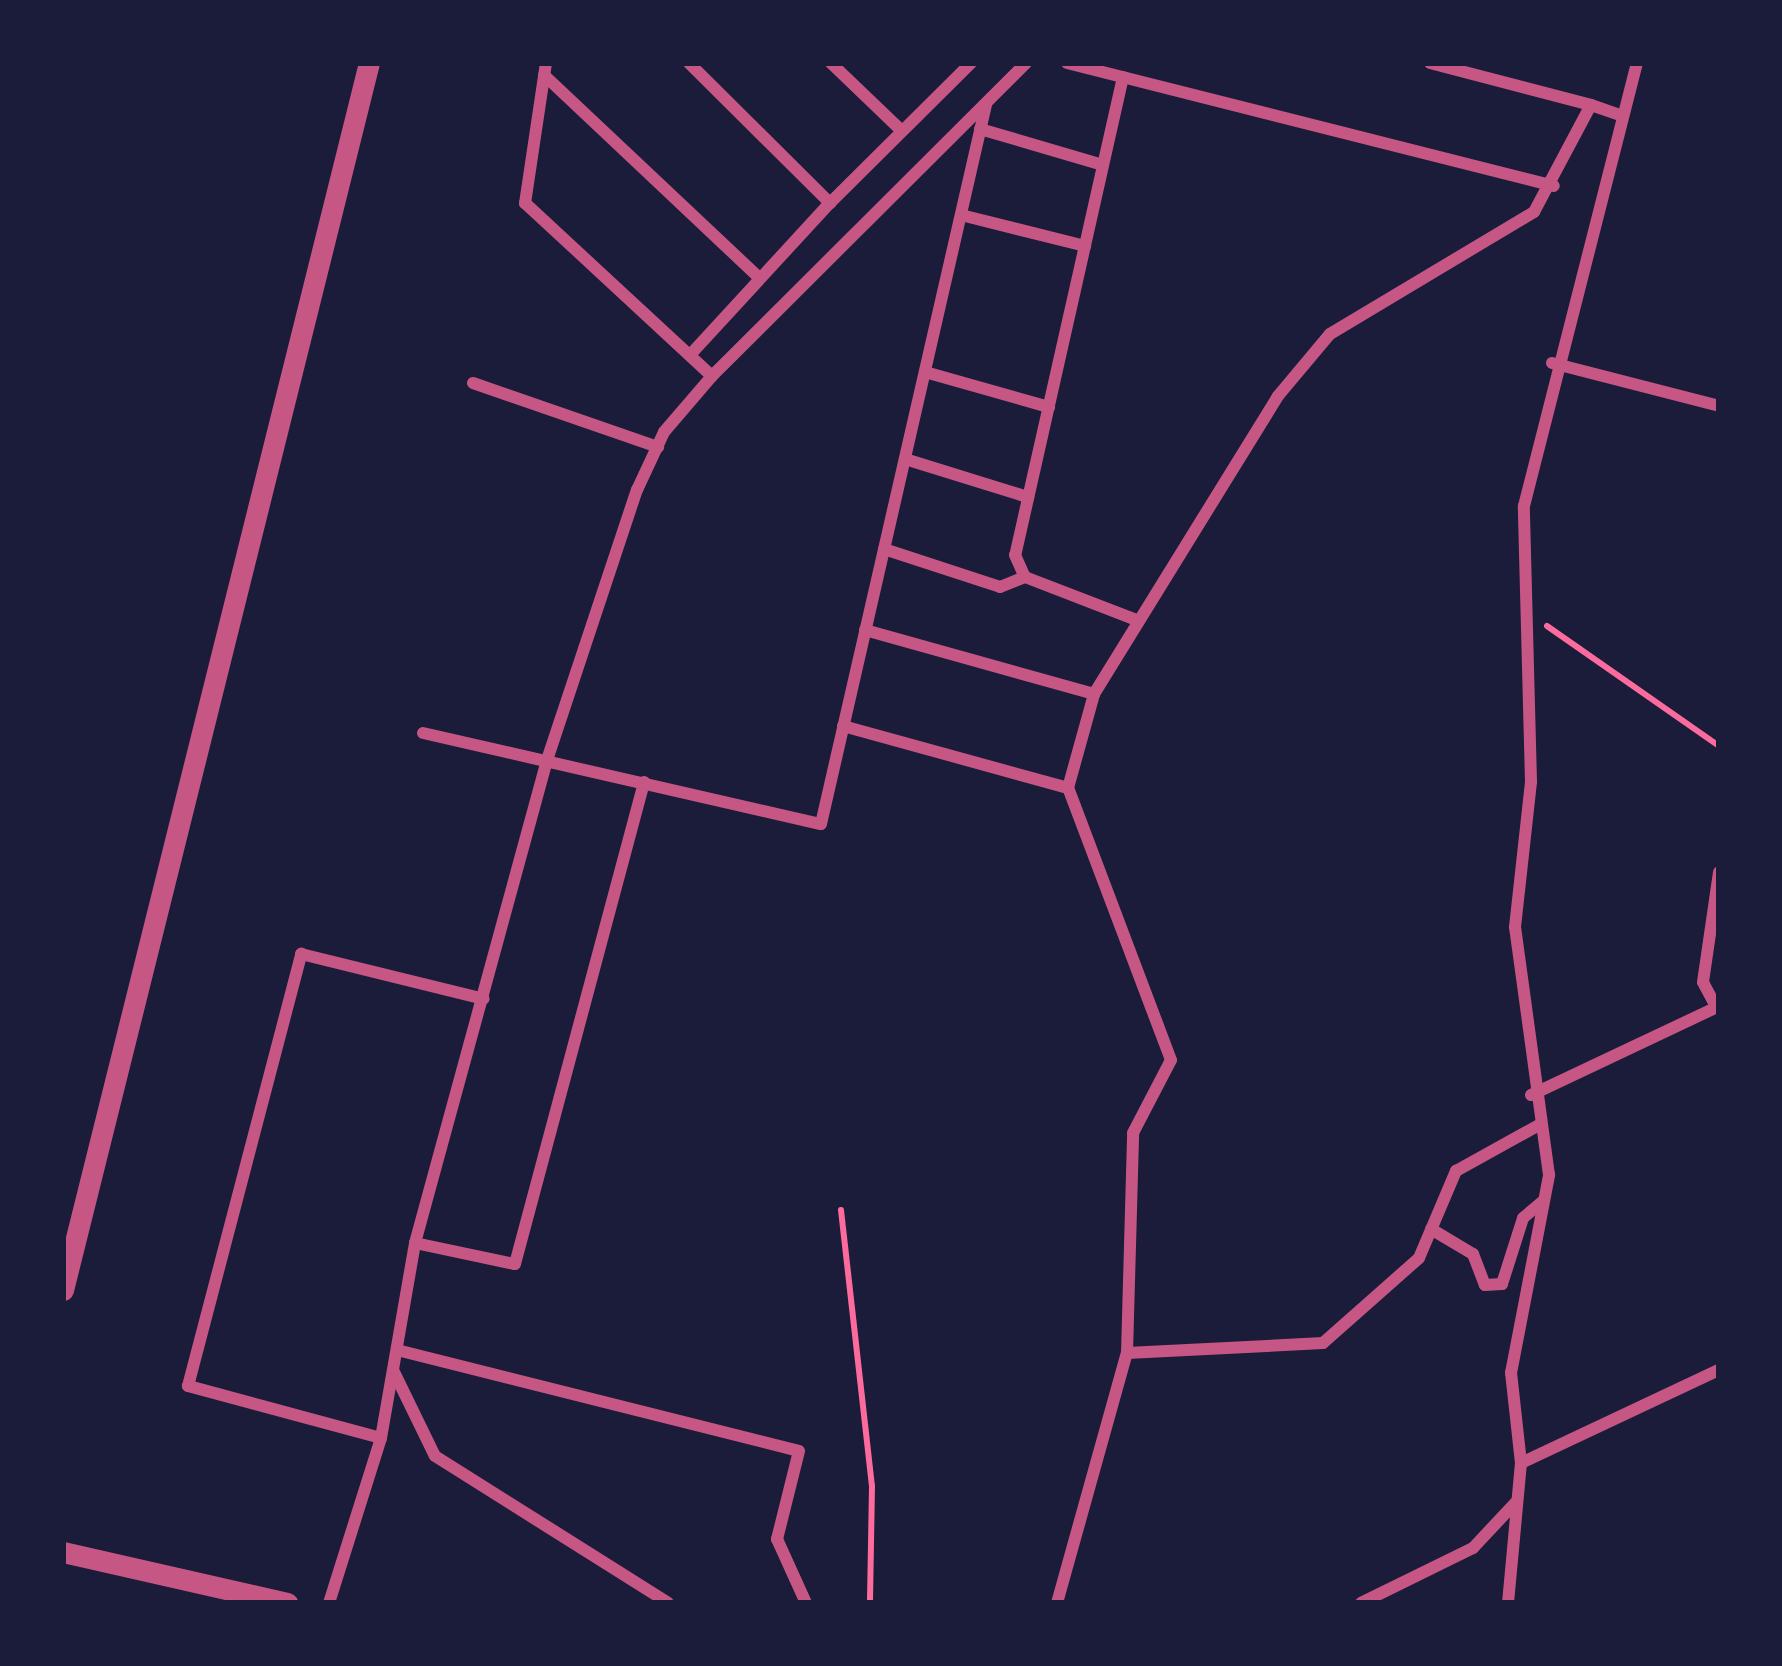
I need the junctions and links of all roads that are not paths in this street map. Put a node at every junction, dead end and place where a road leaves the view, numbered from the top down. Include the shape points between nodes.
1 (368, 63) edge
2 (688, 63) edge
3 (831, 63) edge
4 (971, 63) edge
5 (1026, 63) edge
6 (1067, 63) edge
7 (1430, 63) edge
8 (1636, 63) edge
9 (545, 69) edge
10 (1124, 77) junction
11 (987, 101) junction
12 (1591, 105) junction
13 (1623, 116) junction
14 (980, 129) junction
15 (902, 131) junction
16 (1103, 165) junction
17 (1554, 186) junction
18 (830, 203) junction
19 (961, 215) junction
20 (1085, 246) junction
21 (758, 277) junction
22 (690, 355) junction
23 (1552, 363) junction
24 (925, 372) junction
25 (712, 376) junction
26 (473, 382) dead end
27 (1719, 406) edge
28 (1049, 407) junction
29 (658, 447) junction
30 (905, 459) junction
31 (1028, 497) junction
32 (884, 549) junction
33 (1025, 578) junction
34 (1138, 621) junction
35 (866, 630) junction
36 (1094, 694) junction
37 (843, 726) junction
38 (423, 733) dead end
39 (547, 760) junction
40 (644, 782) junction
41 (1068, 788) junction
42 (1719, 872) edge
43 (1712, 952) edge
44 (484, 999) junction
45 (1716, 1003) edge
46 (1531, 1094) junction
47 (1539, 1125) junction
48 (1543, 1202) junction
49 (1431, 1229) junction
50 (416, 1244) junction
51 (63, 1290) edge
52 (397, 1350) junction
53 (1127, 1353) junction
54 (393, 1370) junction
55 (1719, 1370) edge
56 (381, 1438) junction
57 (1521, 1463) junction
58 (1517, 1501) junction
59 (65, 1553) edge
60 (286, 1603) edge
61 (329, 1603) edge
62 (668, 1603) edge
63 (806, 1603) edge
64 (1057, 1603) edge
65 (1361, 1603) edge
66 (1508, 1603) edge

1 - 51 street
2 - 18 street
3 - 15 street
4 - 15 street
5 - 11 street
6 - 10 street
7 - 12 street
8 - 13 street
9 - 21 street
9 - 22 street via 525,203
10 - 16 street
10 - 17 street
11 - 14 street
11 - 25 street
12 - 13 street
12 - 17 street
13 - 23 street
14 - 16 street
14 - 19 street
15 - 18 street
16 - 20 street
17 - 34 street via 1534,212 1330,334 1278,396
18 - 21 street
19 - 20 street
19 - 24 street
20 - 28 street
21 - 22 street
22 - 25 street
23 - 27 street
23 - 46 street via 1524,506 1531,782 1515,927
24 - 28 street
24 - 30 street
25 - 29 street
26 - 29 street
28 - 31 street
29 - 39 street
30 - 31 street
30 - 32 street
31 - 33 street via 1015,555
32 - 33 street via 1000,586
32 - 35 street
33 - 34 street
34 - 36 street
35 - 36 street
35 - 37 street
36 - 41 street
37 - 40 street via 821,824
37 - 41 street
38 - 39 street
39 - 40 street
39 - 44 street
40 - 50 street via 515,1264
41 - 53 street via 1171,1060 1133,1133
42 - 43 street
43 - 45 street
44 - 50 street
44 - 56 street via 301,954 188,1386
45 - 46 street
46 - 47 street
47 - 48 street
47 - 49 street via 1456,1171
48 - 49 street via 1523,1218 1502,1284 1485,1285 1473,1254
48 - 57 street via 1511,1372
49 - 53 street via 1400,1280 1323,1343
50 - 52 street
52 - 54 street
52 - 63 street via 799,1451 777,1539
53 - 64 street
54 - 56 street
54 - 62 street via 410,1424 435,1456
55 - 57 street
56 - 61 street
57 - 58 street
58 - 65 street via 1473,1548
58 - 66 street
59 - 60 street

